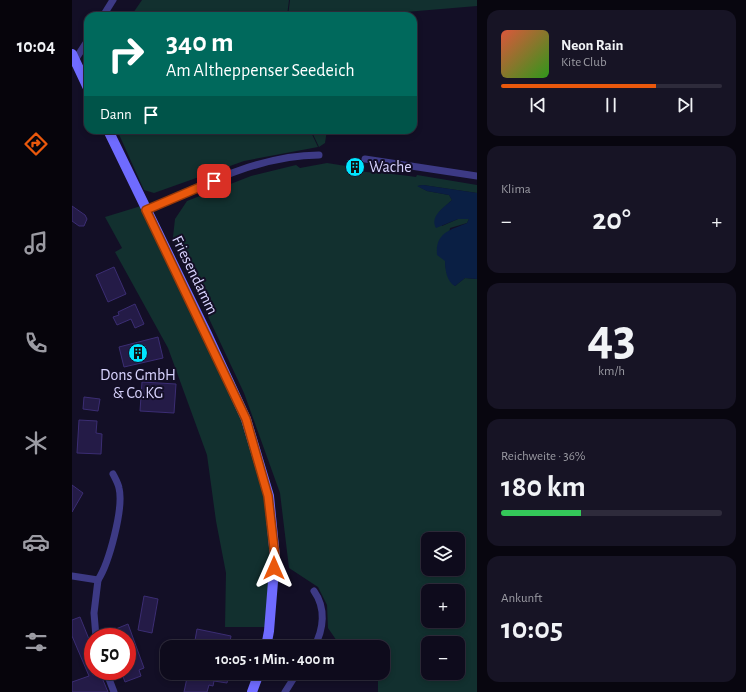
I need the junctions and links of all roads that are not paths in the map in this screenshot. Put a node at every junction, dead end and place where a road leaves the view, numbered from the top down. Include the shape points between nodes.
1 (113, 0) edge
2 (106, 12) edge
3 (84, 45) edge
4 (72, 50) edge
5 (73, 60) edge
6 (84, 81) edge
7 (110, 134) edge
8 (319, 155) dead end
9 (365, 159) dead end
10 (477, 176) edge
11 (146, 210) junction
12 (113, 474) dead end
13 (72, 576) edge
14 (98, 580) junction
15 (314, 591) dead end
16 (95, 628) edge
17 (267, 640) edge
18 (317, 640) edge
19 (109, 680) edge
20 (256, 680) edge
21 (293, 680) edge
22 (114, 692) edge
23 (252, 692) edge
24 (285, 692) edge

1 - 2 street
3 - 5 street
4 - 5 main road
5 - 6 main road
7 - 11 main road, Friesendamm
8 - 11 street via 294,157 251,168
9 - 10 street
11 - 17 main road, Friesendamm via 246,419 268,496 275,557
12 - 14 street via 120,492 117,528 105,570
13 - 14 street
14 - 16 street via 94,614
15 - 18 street via 322,615 321,631
19 - 22 street
20 - 23 main road
21 - 24 street

